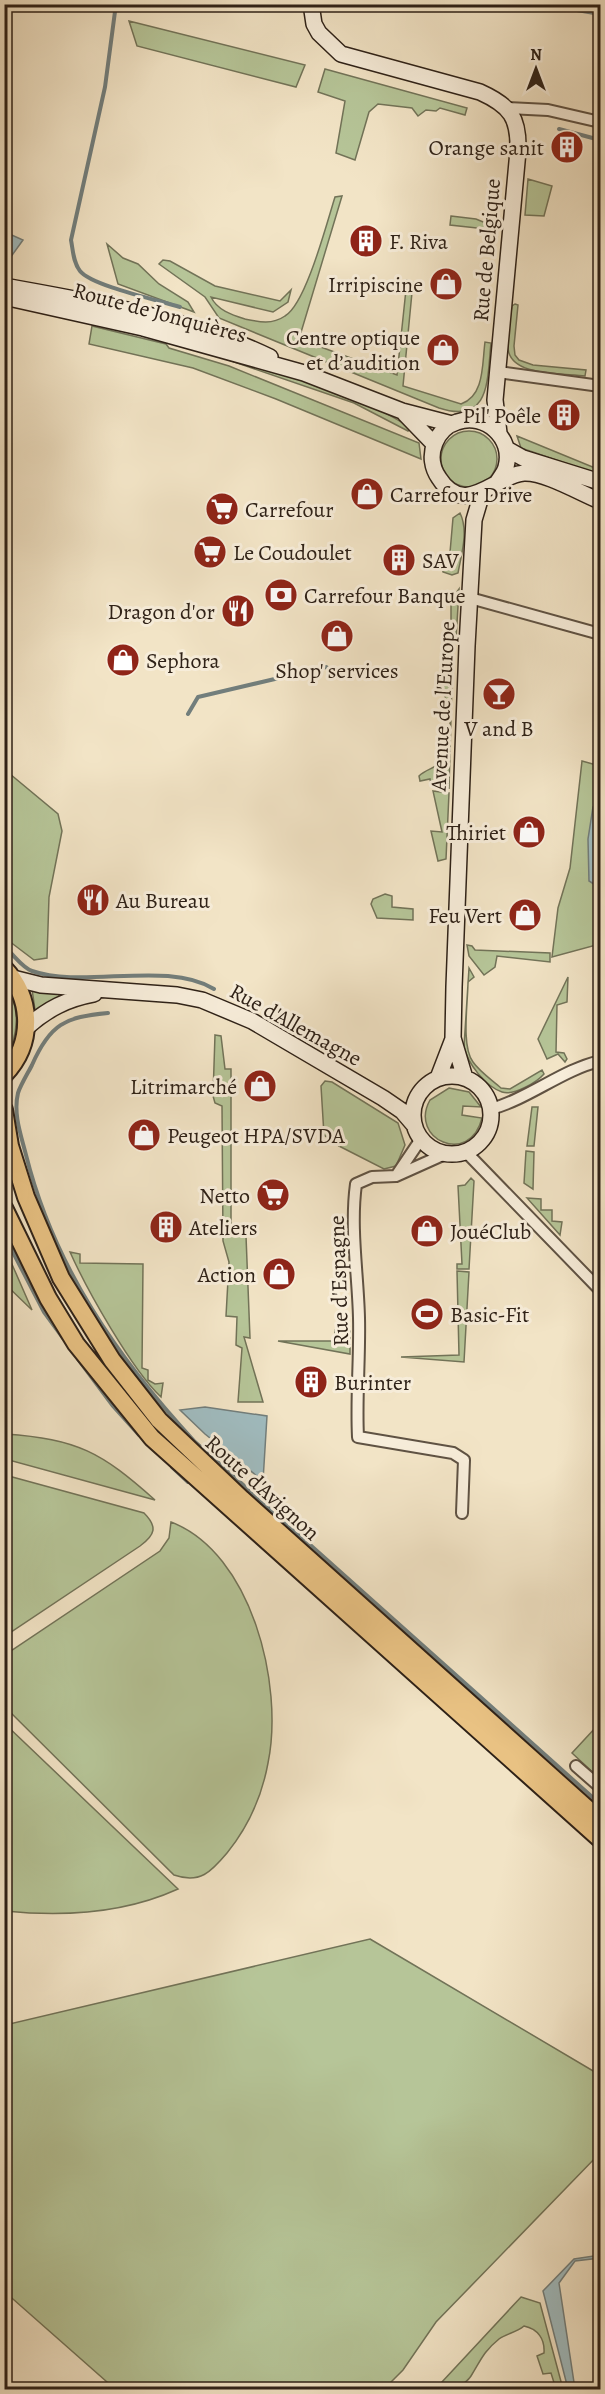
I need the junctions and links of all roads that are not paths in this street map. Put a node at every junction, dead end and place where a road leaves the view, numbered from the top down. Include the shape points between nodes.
1 (311, 4) edge
2 (506, 108) junction
3 (600, 122) edge
4 (4, 286) edge
5 (4, 292) edge
6 (32, 293) junction
7 (4, 297) edge
8 (79, 312) junction
9 (498, 372) junction
10 (304, 373) junction
11 (600, 386) edge
12 (495, 400) junction
13 (402, 411) junction
14 (476, 420) junction
15 (452, 424) junction
16 (499, 433) junction
17 (434, 444) junction
18 (507, 449) junction
19 (600, 482) edge
20 (497, 483) junction
21 (482, 493) junction
22 (462, 494) junction
23 (600, 501) edge
24 (474, 520) junction
25 (470, 598) junction
26 (600, 634) edge
27 (9, 973) edge
28 (112, 991) junction
29 (26, 1028) junction
30 (453, 1038) junction
31 (600, 1061) edge
32 (5, 1077) edge
33 (438, 1078) junction
34 (465, 1078) junction
35 (417, 1096) junction
36 (384, 1098) junction
37 (491, 1109) junction
38 (4, 1110) edge
39 (414, 1125) junction
40 (421, 1139) junction
41 (466, 1152) junction
42 (445, 1154) junction
43 (396, 1176) junction
44 (4, 1208) edge
45 (600, 1290) edge
46 (462, 1513) dead end
47 (576, 1766) dead end
48 (600, 1786) edge
49 (600, 1820) edge
50 (600, 1839) edge

1 - 2 street via 319,33 341,54 480,92
2 - 3 street via 538,109
2 - 9 street, Rue de Belgique via 519,129
4 - 6 street, Route de Jonquières
5 - 6 street, Route de Jonquières
6 - 8 street
6 - 10 street, Route de Jonquières via 54,294 204,332 248,346
7 - 8 street, Route de Jonquières
8 - 10 street, Route de Jonquières
9 - 11 street
9 - 12 street, Rue de Belgique
10 - 13 street, Route de Jonquières
12 - 14 street
12 - 16 street, Rue de Belgique
13 - 15 street, Route de Jonquières
13 - 17 street, Route de Jonquières
14 - 15 street, Route de Jonquières
14 - 16 street
15 - 17 street
16 - 18 street
17 - 22 street via 434,470 450,489
18 - 19 street via 523,458
18 - 20 street via 506,467
20 - 21 street
20 - 23 street via 523,473 535,474
21 - 22 street
21 - 24 street, Avenue de l'Europe
22 - 24 street, Avenue de l'Europe
24 - 25 street, Avenue de l'Europe
25 - 26 street
25 - 30 street, Avenue de l'Europe
27 - 28 street, Rue d'Allemagne via 41,985
27 - 29 main road via 24,1002
28 - 29 street, Rue d'Allemagne via 64,1001
28 - 36 street, Rue d'Allemagne via 177,994 228,1009
29 - 32 main road via 20,1053
30 - 33 street, Avenue de l'Europe
30 - 34 street, Avenue de l'Europe
31 - 37 street via 579,1066 511,1103
33 - 34 street
33 - 35 street
34 - 37 street via 479,1087
35 - 36 street
35 - 39 street
36 - 39 street, Rue d'Allemagne
37 - 41 street via 487,1132 480,1143
38 - 49 main road, Route d'Avignon via 10,1146 26,1197 61,1278 112,1360 159,1420
39 - 40 street
40 - 42 street
40 - 43 street
41 - 42 street
41 - 45 street
42 - 43 street, Rue d'Espagne
43 - 46 street, Rue d'Espagne via 372,1177 356,1184 358,1437 453,1454 464,1461
44 - 50 main road, Route d'Avignon via 44,1290 76,1344 152,1438
47 - 48 street

